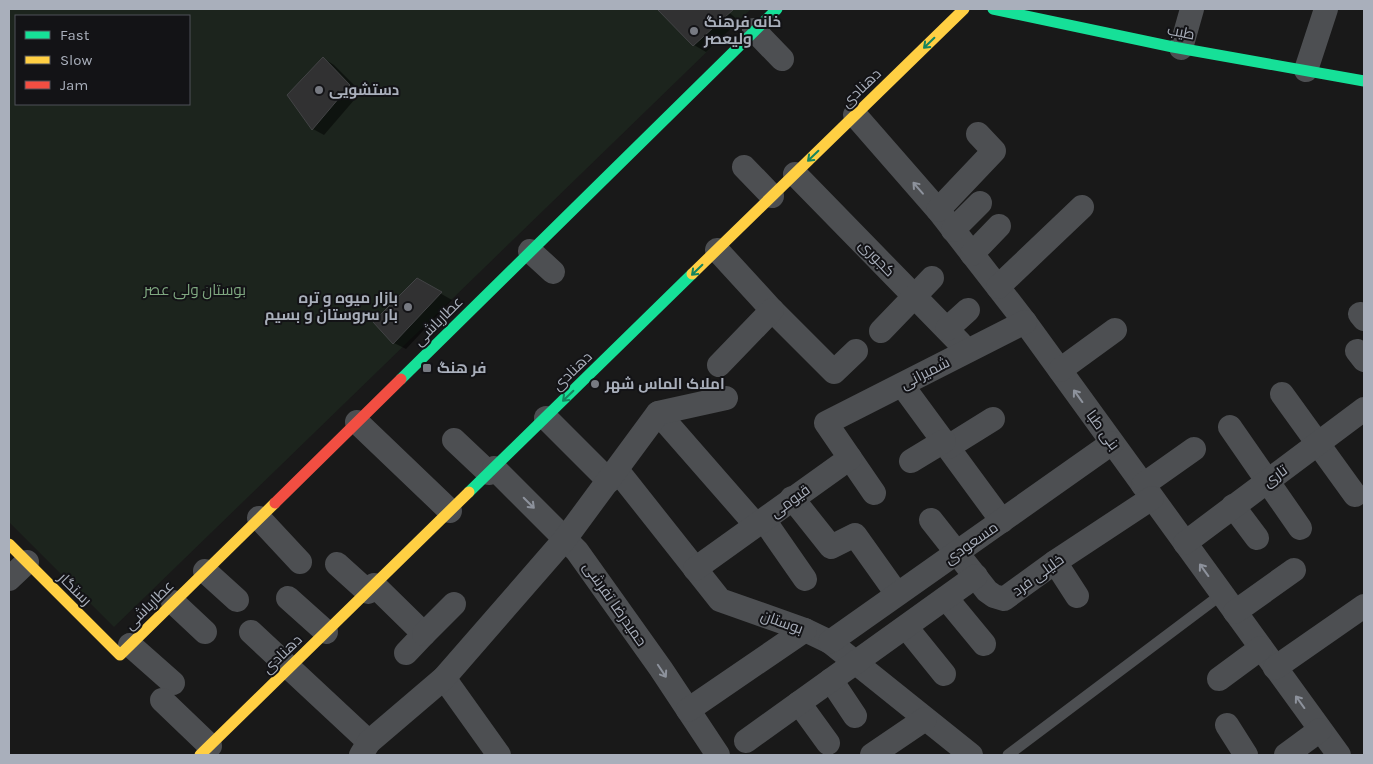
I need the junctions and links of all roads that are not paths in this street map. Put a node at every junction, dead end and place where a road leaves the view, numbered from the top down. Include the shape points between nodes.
1 (777, 9) edge
2 (964, 9) edge
3 (993, 9) edge
4 (1192, 9) edge
5 (1326, 9) edge
6 (754, 30) junction
7 (1181, 48) junction
8 (782, 59) dead end
9 (1306, 70) junction
10 (1364, 81) edge
11 (855, 115) junction
12 (978, 134) dead end
13 (744, 167) dead end
14 (795, 174) junction
15 (772, 196) junction
16 (980, 203) dead end
17 (1082, 207) dead end
18 (938, 210) junction
19 (999, 226) dead end
20 (953, 230) junction
21 (717, 250) junction
22 (530, 251) junction
23 (972, 254) junction
24 (553, 272) dead end
25 (932, 278) dead end
26 (998, 287) junction
27 (914, 296) junction
28 (772, 310) junction
29 (968, 310) dead end
30 (1025, 322) junction
31 (1115, 330) dead end
32 (881, 331) dead end
33 (856, 351) dead end
34 (718, 365) dead end
35 (1060, 370) junction
36 (902, 385) junction
37 (1282, 394) dead end
38 (726, 398) dead end
39 (1364, 409) edge
40 (658, 413) junction
41 (546, 418) junction
42 (993, 419) dead end
43 (357, 422) junction
44 (1230, 427) dead end
45 (454, 440) dead end
46 (1112, 443) junction
47 (946, 444) junction
48 (1318, 444) junction
49 (1194, 449) dead end
50 (850, 458) junction
51 (911, 462) dead end
52 (491, 471) junction
53 (613, 475) junction
54 (1269, 481) junction
55 (1148, 491) junction
56 (874, 493) dead end
57 (1355, 494) dead end
58 (792, 498) junction
59 (1234, 506) junction
60 (450, 511) junction
61 (259, 518) junction
62 (931, 520) dead end
63 (1002, 521) junction
64 (760, 523) junction
65 (1300, 528) dead end
66 (1257, 538) dead end
67 (565, 539) junction
68 (9, 544) edge
69 (1185, 544) junction
70 (958, 552) junction
71 (27, 562) junction
72 (300, 562) dead end
73 (1055, 562) junction
74 (336, 564) dead end
75 (695, 569) junction
76 (1294, 570) dead end
77 (205, 571) junction
78 (976, 576) junction
79 (9, 579) edge
80 (805, 579) dead end
81 (371, 588) junction
82 (896, 594) junction
83 (1077, 596) dead end
84 (288, 598) dead end
85 (946, 598) junction
86 (237, 600) dead end
87 (173, 602) junction
88 (1228, 603) junction
89 (454, 604) dead end
90 (1364, 606) edge
91 (906, 627) junction
92 (805, 630) junction
93 (205, 632) dead end
94 (251, 632) dead end
95 (326, 632) junction
96 (424, 634) junction
97 (830, 642) junction
98 (984, 644) dead end
99 (1261, 648) junction
100 (126, 650) junction
101 (406, 653) dead end
102 (856, 663) junction
103 (291, 666) junction
104 (1276, 668) junction
105 (944, 674) dead end
106 (444, 678) junction
107 (1219, 679) dead end
108 (831, 680) junction
109 (799, 703) junction
110 (688, 710) junction
111 (855, 716) dead end
112 (925, 719) junction
113 (1227, 725) dead end
114 (1320, 730) junction
115 (746, 741) dead end
116 (828, 743) dead end
117 (365, 748) edge
118 (205, 751) edge
119 (499, 755) edge
120 (718, 755) edge
121 (872, 755) edge
122 (971, 755) edge
123 (1008, 755) edge
124 (1246, 755) edge
125 (1286, 755) edge
126 (1339, 755) edge

1 - 6 main road, عطارباشی
2 -> 11 main road, دهنادی
3 - 7 main road, طیب
4 - 7 street
5 - 9 street
6 - 8 street
6 - 22 main road, عطارباشی
7 - 9 main road, طیب
9 - 10 main road, طیب
11 -> 14 main road, دهنادی
18 -> 11 street, بنی طبا
12 - 18 street via 994,151
13 - 15 street
14 - 15 main road, دهنادی
14 - 27 street, کجوری via 893,259
15 - 21 main road, دهنادی
16 - 20 street
17 - 26 street
18 - 20 street, بنی طبا
19 - 23 street
20 - 23 street, بنی طبا
21 - 28 street
21 -> 41 main road, دهنادی
22 - 24 street
22 - 43 main road, عطارباشی
23 - 26 street, بنی طبا
25 - 27 street
26 - 30 street, بنی طبا
27 - 29 street, کجوری via 953,336
27 - 32 street
28 - 33 street via 834,372
28 - 34 street
30 - 35 street, بنی طبا
30 - 36 street, شمیرانی
31 - 35 street
46 -> 35 street, بنی طبا
36 - 47 street
36 - 50 street, شمیرانی via 826,423
37 - 48 street
38 - 40 street
39 - 48 street, تاری
40 - 53 street
40 - 64 street
41 - 52 main road, دهنادی
41 - 53 street, بوستان
42 - 47 street
43 - 60 street
43 - 61 main road, عطارباشی
44 - 54 street
45 - 52 street, حمیدرضا تفرشی
46 - 55 street, بنی طبا
46 - 63 street, مسعودی
47 - 51 street
47 - 63 street
48 - 54 street, تاری
48 - 57 street
49 - 55 street, خلیلی فرد
50 - 56 street
50 - 58 street, قیومی
52 - 60 main road, دهنادی
52 -> 67 street, حمیدرضا تفرشی
53 - 67 street
53 - 75 street, بوستان
54 - 59 street, تاری
54 - 65 street
55 - 69 street, بنی طبا
55 - 73 street, خلیلی فرد
58 - 64 street, قیومی
58 - 82 street via 831,547 854,536
59 - 66 street
59 - 69 street, تاری
60 - 81 main road, دهنادی
61 - 72 street
61 - 77 main road, عطارباشی
62 - 70 street
63 - 70 street, مسعودی
64 - 75 street, قیومی
64 - 80 street
67 - 106 street
67 -> 110 street, حمیدرضا تفرشی via 583,559
68 - 71 main road, رستگار
88 -> 69 street, بنی طبا
70 - 78 street
70 - 82 street, مسعودی
71 - 79 street
71 - 100 main road, رستگار
73 - 78 street, خلیلی فرد via 1004,599 994,596
73 - 83 street
74 - 81 street
75 - 92 street, بوستان via 720,600
76 - 88 street
77 - 86 street
77 - 87 main road, عطارباشی
78 - 85 street
81 - 95 main road, دهنادی
81 - 96 street
82 - 97 street, مسعودی
84 - 95 street
85 - 91 street
85 - 98 street
87 - 93 street
87 - 100 main road, عطارباشی
88 - 99 street, بنی طبا
88 - 123 lane
89 - 96 street
90 - 104 street
91 - 102 street
91 - 105 street
92 - 97 street, بوستان
92 - 110 street
94 - 103 street
95 - 103 main road, دهنادی
96 - 101 street
97 - 102 street, بوستان
99 - 104 street, بنی طبا
99 - 107 street
100 - 118 street via 168,691
102 - 108 street
102 - 112 street, بوستان
103 - 117 street
103 - 118 main road, دهنادی
114 -> 104 street, بنی طبا
106 - 117 street
106 - 119 street
108 - 109 street
108 - 111 street
109 - 115 street
109 - 116 street
110 - 120 street, حمیدرضا تفرشی
112 - 121 street
112 - 122 street, بوستان
113 - 124 street
114 - 125 street
114 - 126 street, بنی طبا

